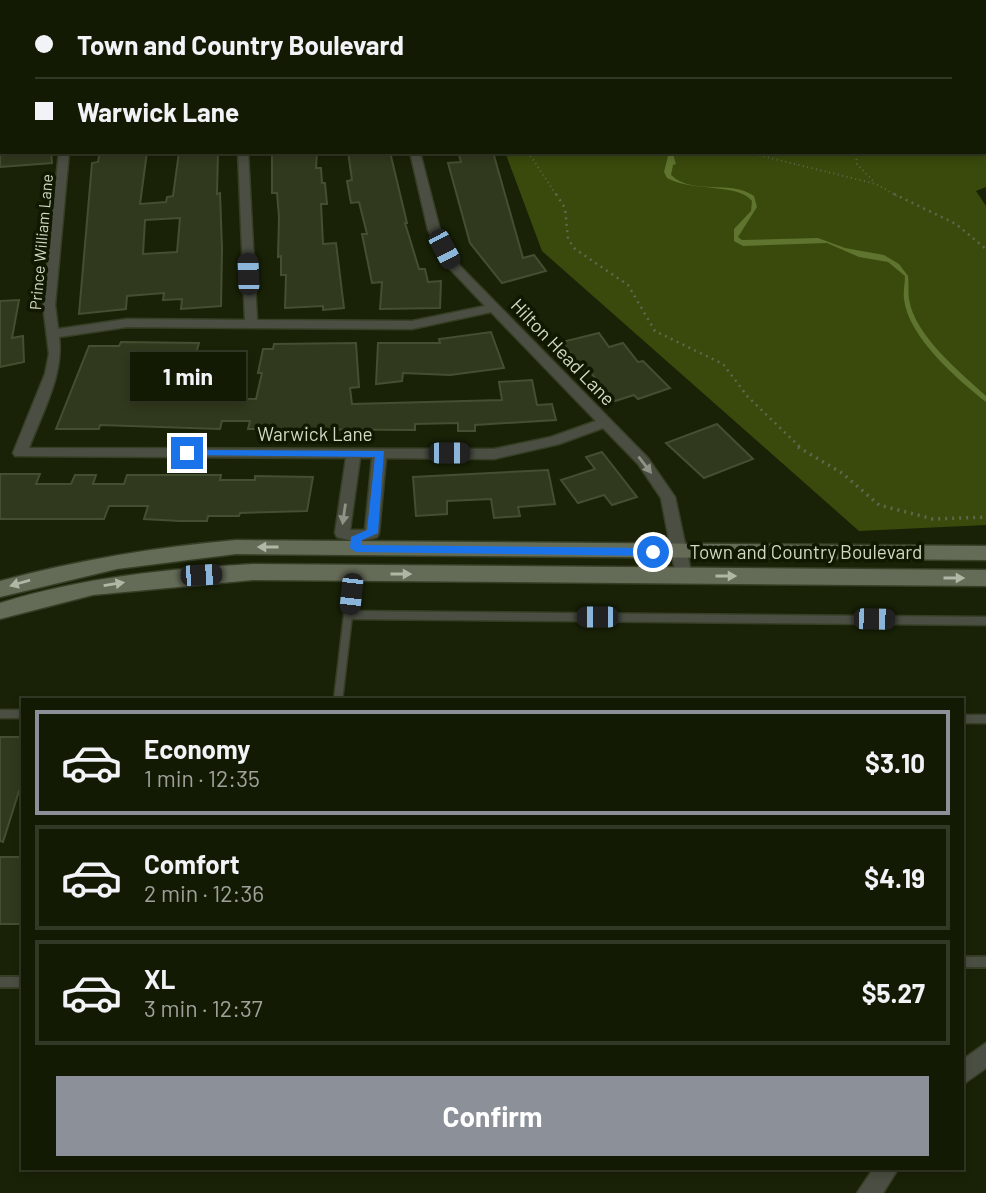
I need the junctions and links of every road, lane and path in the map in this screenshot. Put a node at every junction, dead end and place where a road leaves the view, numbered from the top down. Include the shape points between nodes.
1 (565, 0) edge
2 (572, 0) edge
3 (64, 154) edge
4 (243, 154) edge
5 (415, 154) edge
6 (529, 154) edge
7 (755, 154) edge
8 (857, 154) edge
9 (876, 184) junction
10 (986, 249) edge
11 (494, 308) junction
12 (251, 323) junction
13 (52, 334) junction
14 (605, 423) junction
15 (20, 453) joint
16 (354, 453) junction
17 (380, 453) junction
18 (986, 517) edge
19 (356, 543) junction
20 (315, 548) junction
21 (679, 552) junction
22 (986, 553) edge
23 (312, 573) junction
24 (353, 573) junction
25 (684, 576) junction
26 (986, 578) edge
27 (54, 584) junction
28 (0, 589) edge
29 (0, 611) edge
30 (349, 615) junction
31 (986, 621) edge
32 (338, 698) edge
33 (0, 714) edge
34 (21, 714) edge
35 (964, 719) edge
36 (986, 719) edge
37 (964, 961) edge
38 (986, 961) edge
39 (0, 982) edge
40 (21, 982) edge
41 (986, 1054) edge
42 (964, 1072) edge
43 (886, 1170) edge
44 (869, 1193) edge

1 - 2 path
3 - 13 street, Prince William Lane via 48,305
4 - 12 street
5 - 11 street, Hilton Head Lane via 434,230 454,267
6 - 18 path via 565,208 568,239 575,250 628,285 655,331 723,364 748,397 797,446 842,474 879,505 933,519
7 - 9 path
8 - 9 path via 857,164
9 - 10 path via 956,224
11 - 12 street via 412,325
11 - 14 street, Hilton Head Lane
12 - 13 street via 127,323
13 - 15 street, Prince William Lane via 51,374
14 - 17 street, Warwick Lane via 495,454
14 -> 21 street, Hilton Head Lane via 643,461 667,496
15 - 16 street, Warwick Lane
16 - 17 street, Warwick Lane
16 -> 19 street via 342,533
17 - 19 street via 372,533
19 - 20 main road, Town and Country Boulevard
19 - 21 main road, Town and Country Boulevard
20 - 23 main road
20 -> 27 main road, Town and Country Boulevard via 236,547 152,554
21 - 22 main road, Town and Country Boulevard
21 - 25 street, Hilton Head Lane
23 - 24 main road, Town and Country Boulevard
27 -> 23 main road, Town and Country Boulevard via 253,572
24 -> 25 main road, Town and Country Boulevard
24 - 30 lane
25 -> 26 main road, Town and Country Boulevard
27 -> 28 main road, Town and Country Boulevard
27 - 29 main road, Town and Country Boulevard
30 - 31 lane
30 - 32 lane
33 - 34 lane
35 - 36 lane
37 - 38 lane
39 - 40 lane
41 - 42 street
43 - 44 street

